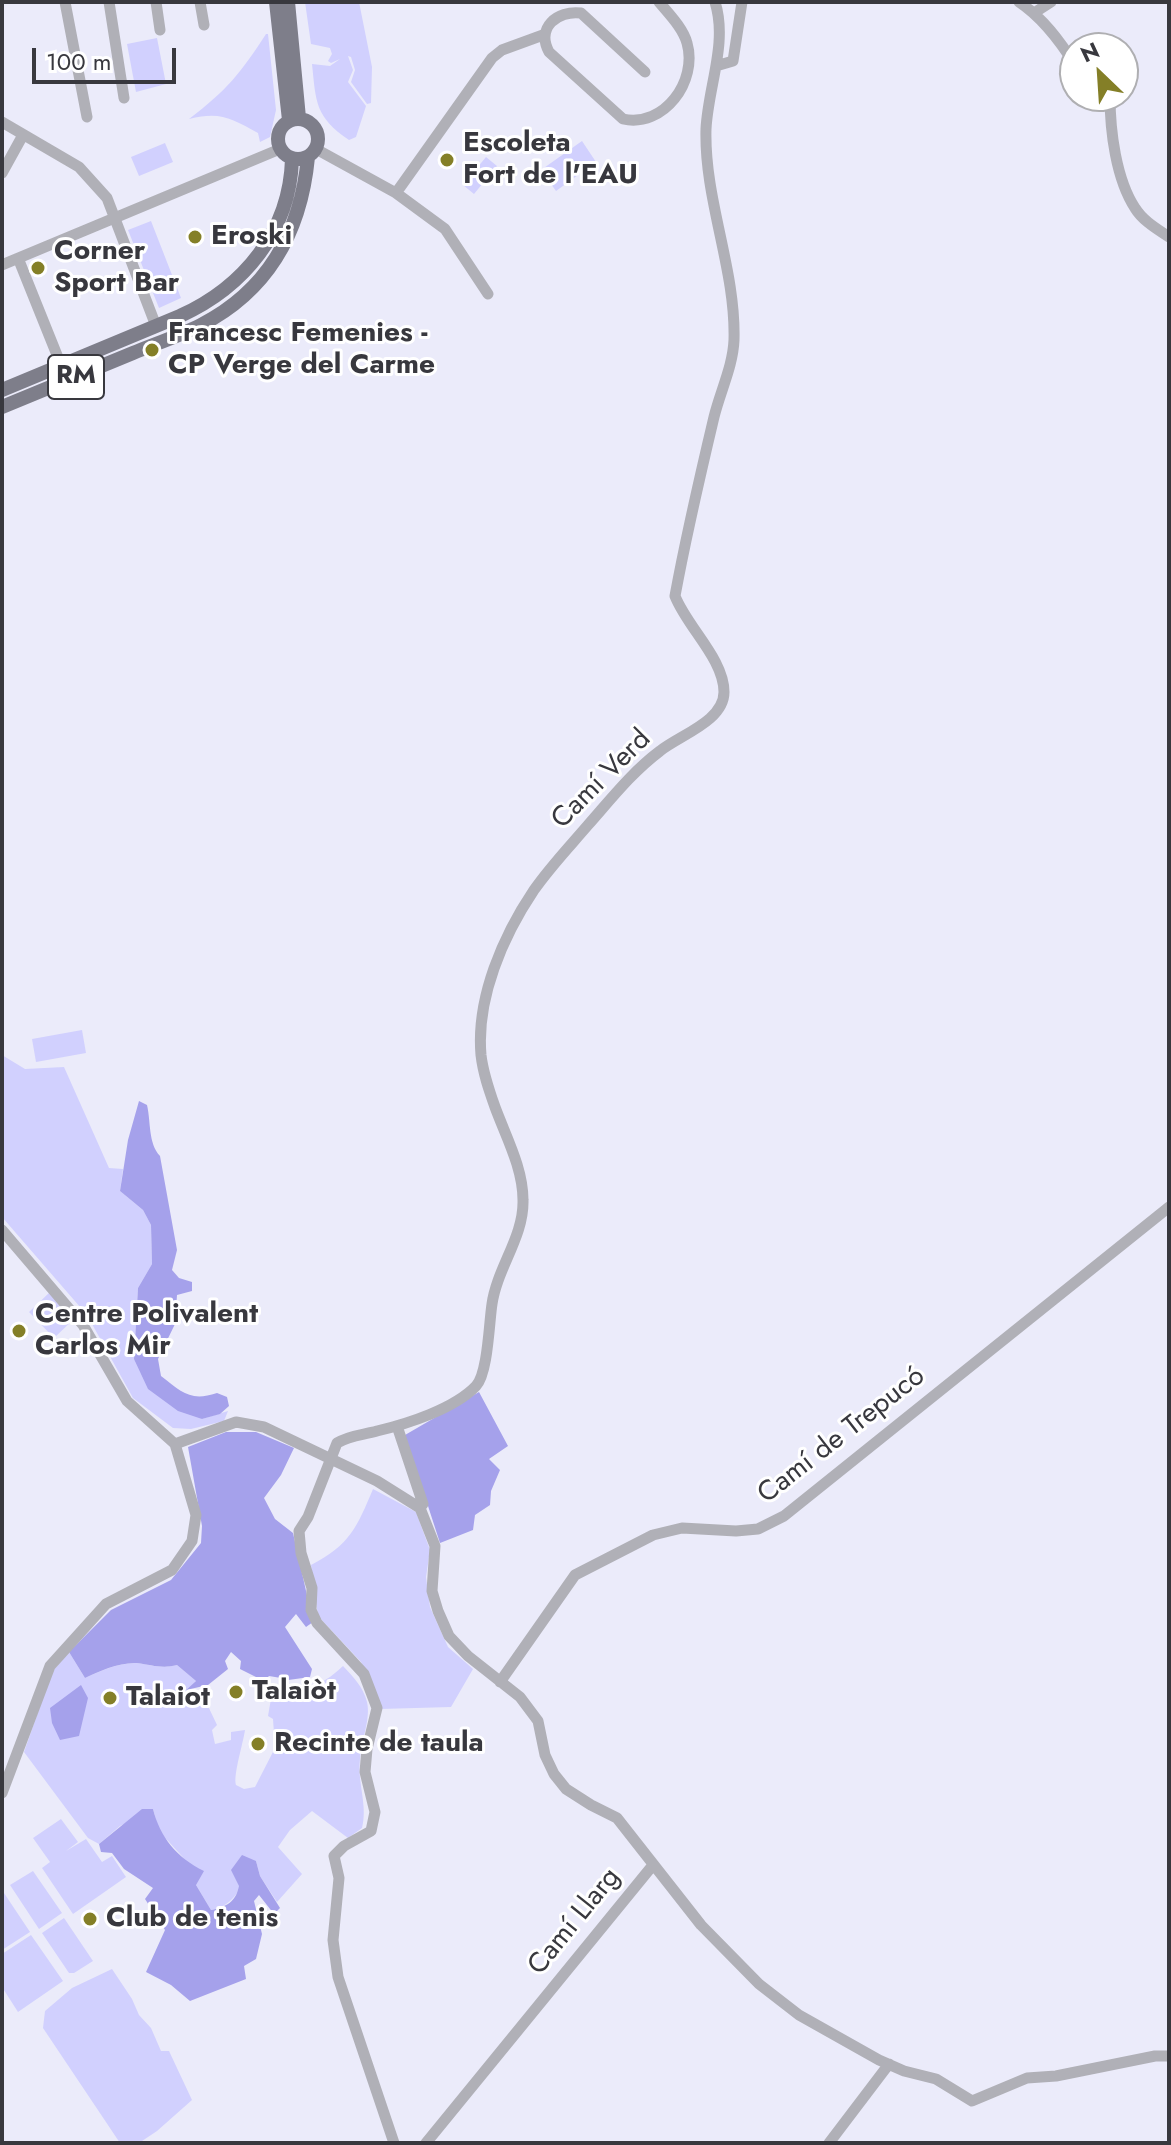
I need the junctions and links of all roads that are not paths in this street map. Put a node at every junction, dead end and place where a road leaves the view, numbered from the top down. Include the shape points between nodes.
1 (65, 2) edge
2 (109, 2) edge
3 (156, 2) edge
4 (200, 2) edge
5 (276, 2) edge
6 (288, 2) edge
7 (659, 2) edge
8 (715, 2) edge
9 (742, 2) edge
10 (1019, 2) edge
11 (1051, 2) edge
12 (1034, 13) junction
13 (204, 25) dead end
14 (160, 30) dead end
15 (543, 35) junction
16 (1059, 41) edge
17 (716, 66) junction
18 (645, 72) dead end
19 (124, 98) dead end
20 (1112, 112) edge
21 (87, 117) dead end
22 (294, 119) junction
23 (2, 122) edge
24 (23, 135) junction
25 (280, 149) junction
26 (312, 153) junction
27 (292, 159) junction
28 (2, 173) edge
29 (396, 193) junction
30 (115, 218) junction
31 (1169, 237) edge
32 (18, 258) junction
33 (2, 265) edge
34 (488, 294) dead end
35 (156, 326) junction
36 (61, 365) junction
37 (2, 390) edge
38 (2, 407) edge
39 (1169, 1207) edge
40 (2, 1230) edge
41 (397, 1426) junction
42 (175, 1444) junction
43 (330, 1458) junction
44 (420, 1508) junction
45 (500, 1682) junction
46 (3, 1788) edge
47 (653, 1865) junction
48 (1169, 2056) edge
49 (889, 2064) junction
50 (394, 2143) edge
51 (426, 2143) edge
52 (829, 2143) edge

1 - 21 street
2 - 19 street
3 - 14 street
4 - 13 street
5 - 22 main road
6 - 22 main road
7 - 15 street via 687,42 689,75 678,97 635,122 623,119 549,52
8 - 17 street, Camí Verd
9 - 17 street via 733,61
10 - 12 street
11 - 12 street
12 - 16 street
15 - 18 street via 561,15 581,13
15 - 29 street via 492,58
17 - 41 street, Camí Verd via 706,129 734,343 675,596 682,615 713,656 724,690 721,706 635,772 534,890 516,920 482,1017 481,1054 519,1172 519,1231 494,1291 478,1385 458,1400
20 - 31 street via 1123,183 1146,221
22 - 25 main road via 278,132
22 - 26 main road via 307,121 318,133
23 - 24 street
24 - 28 street
24 - 30 street via 79,167 107,198
25 - 27 main road
25 - 30 street
26 - 27 main road
26 - 29 street
26 - 38 main road, RM via 300,209 286,242 235,301 199,325
27 - 35 main road, RM via 285,203 256,259 202,306
29 - 34 street via 445,229
30 - 32 street
30 - 35 street
32 - 33 street
32 - 36 street
35 - 36 main road, RM
36 - 37 main road, RM
39 - 45 street, Camí de Trepucó via 784,1516 758,1529 682,1528 653,1535 575,1575
40 - 42 street via 83,1325 127,1401
41 - 43 street, Camí Verd via 347,1437
41 - 44 street, Camí Llarg
42 - 43 street via 236,1422 264,1427
42 - 46 street via 196,1515 192,1541 172,1570 106,1604 50,1666
43 - 44 street
43 - 50 street via 299,1531 312,1588 311,1610 364,1674 377,1708 365,1772 374,1822 371,1831 334,1856 339,1878 333,1940 338,1977
44 - 45 street, Camí Llarg via 435,1546 432,1591 449,1636
45 - 47 street, Camí Llarg via 538,1721 545,1755 566,1789 617,1818
47 - 49 street via 701,1925 759,1984 799,2015
47 - 51 street, Camí Llarg
48 - 49 street via 1027,2078 972,2101 936,2079
49 - 52 street

